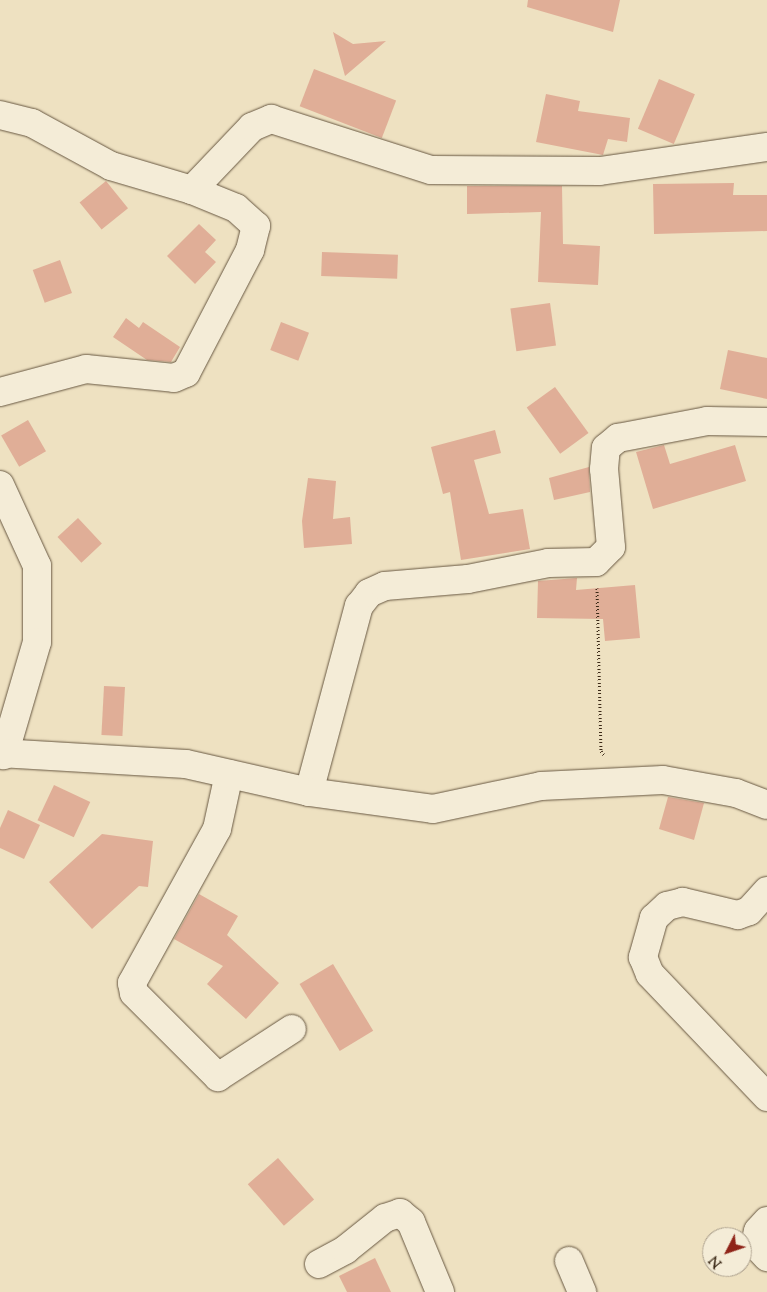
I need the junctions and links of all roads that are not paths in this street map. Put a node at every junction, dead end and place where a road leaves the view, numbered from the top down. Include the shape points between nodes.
1 (0, 115) edge
2 (767, 147) edge
3 (192, 190) junction
4 (0, 392) edge
5 (767, 422) edge
6 (0, 485) edge
7 (2, 754) edge
8 (229, 774) junction
9 (309, 792) junction
10 (767, 805) edge
11 (767, 891) edge
12 (292, 1029) dead end
13 (767, 1097) edge
14 (767, 1221) edge
15 (767, 1257) edge
16 (569, 1261) dead end
17 (319, 1264) dead end
18 (440, 1292) edge
19 (582, 1292) edge

1 - 3 street via 32,123 111,166
2 - 3 street via 600,170 431,170 271,119 252,127
3 - 4 street via 236,208 256,226 250,250 186,373 174,378 86,369
5 - 9 street via 707,421 618,438 606,448 604,469 611,547 596,562 548,563 468,579 385,586 369,593 359,606
6 - 7 street via 37,566 37,642
7 - 8 street via 186,764
8 - 9 street
8 - 12 street via 217,829 132,983 134,993 218,1077
9 - 10 street via 433,809 541,786 629,785 663,780 736,792
11 - 13 street via 749,911 738,915 683,902 667,906 654,918 642,957 650,974
14 - 15 street via 758,1231 755,1244
16 - 19 street
17 - 18 street via 345,1250 385,1218 400,1214 411,1222

